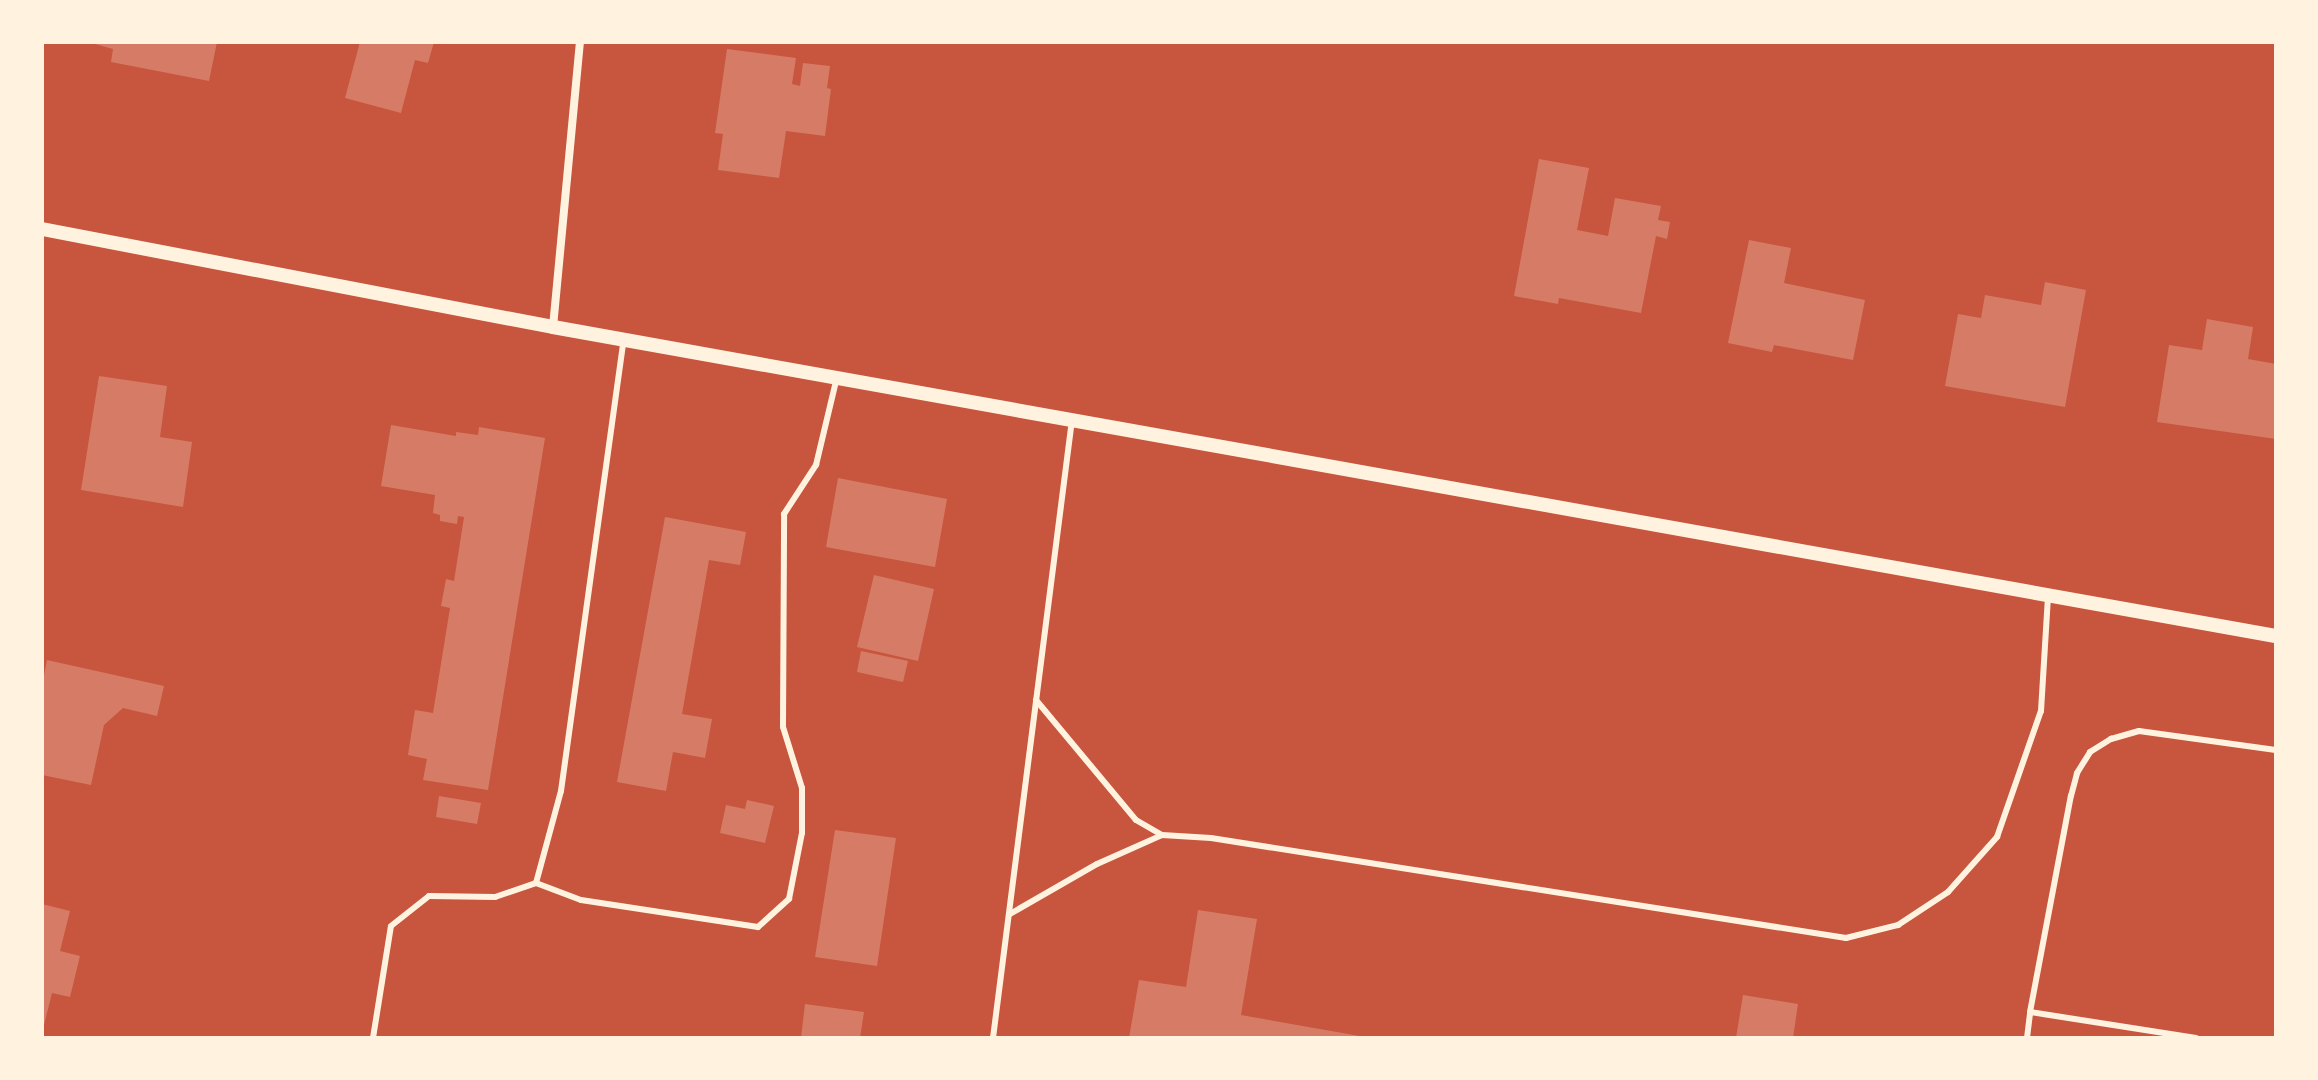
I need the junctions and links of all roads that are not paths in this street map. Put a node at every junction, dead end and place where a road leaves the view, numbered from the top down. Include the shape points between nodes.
1 (580, 42) edge
2 (42, 229) edge
3 (553, 327) junction
4 (624, 339) junction
5 (837, 377) junction
6 (1072, 420) junction
7 (2048, 595) junction
8 (2276, 636) edge
9 (1036, 700) junction
10 (2276, 750) edge
11 (1162, 835) junction
12 (536, 883) junction
13 (1010, 914) junction
14 (2030, 1012) junction
15 (373, 1038) edge
16 (993, 1038) edge
17 (2027, 1038) edge
18 (2196, 1038) edge

1 - 3 street
2 - 3 street
3 - 4 street
4 - 5 street
4 - 12 lane via 561,791
5 - 6 street
5 - 12 lane via 816,465 784,514 783,727 802,788 802,833 789,899 758,927 581,900
6 - 7 street
6 - 9 lane
7 - 8 street
7 - 11 lane via 2041,711 1997,837 1948,892 1898,925 1846,938 1211,838
9 - 11 lane via 1136,820
9 - 13 lane
10 - 14 lane via 2139,731 2090,752 2071,796
11 - 13 lane via 1097,864
12 - 15 lane via 495,897 429,896 391,926
13 - 16 lane
14 - 17 lane
14 - 18 lane

